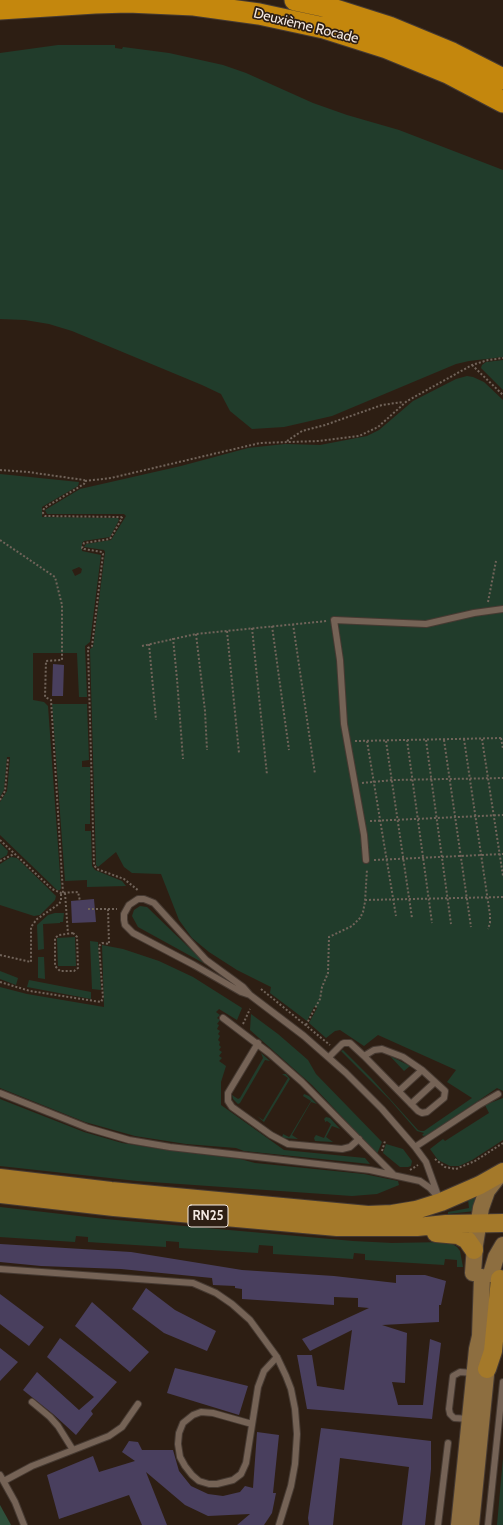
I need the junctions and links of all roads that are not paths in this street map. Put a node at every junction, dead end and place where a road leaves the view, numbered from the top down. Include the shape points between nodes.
1 (295, 0) edge
2 (0, 9) edge
3 (503, 79) edge
4 (503, 102) edge
5 (503, 609) edge
6 (366, 860) road end
7 (250, 995) junction
8 (223, 1018) dead end
9 (258, 1044) junction
10 (364, 1056) junction
11 (329, 1057) junction
12 (422, 1070) junction
13 (435, 1082) junction
14 (399, 1091) junction
15 (0, 1093) edge
16 (498, 1094) dead end
17 (411, 1104) junction
18 (359, 1139) junction
19 (415, 1147) junction
20 (393, 1174) junction
21 (502, 1175) edge
22 (0, 1178) edge
23 (0, 1194) edge
24 (441, 1202) junction
25 (489, 1220) edge
26 (417, 1227) junction
27 (503, 1245) edge
28 (474, 1250) junction
29 (0, 1269) edge
30 (488, 1275) edge
31 (277, 1358) junction
32 (481, 1371) junction
33 (503, 1382) edge
34 (32, 1402) dead end
35 (138, 1404) dead end
36 (470, 1419) junction
37 (252, 1424) junction
38 (448, 1443) dead end
39 (73, 1450) junction
40 (0, 1475) edge
41 (4, 1481) junction
42 (24, 1525) edge
43 (280, 1525) edge
44 (438, 1525) edge
45 (459, 1525) edge
46 (471, 1525) edge
47 (488, 1525) edge

1 - 3 highway, Deuxième Rocade via 388,27 452,53
2 - 4 highway, Deuxième Rocade via 135,2 194,5 260,14 324,28 387,48 448,73
5 - 6 lane via 426,624 334,620 344,724
7 - 7 lane via 206,960 154,903 144,899 133,901 126,909 125,925 133,933
7 - 11 lane
8 - 9 lane
9 - 18 lane via 302,1082
9 - 18 lane via 228,1093 228,1101 232,1107 288,1144 342,1149 350,1147
10 - 11 lane via 347,1043 342,1044
10 - 12 lane via 382,1049 403,1057
10 - 14 lane
11 - 19 lane
12 - 13 lane
12 - 14 lane
13 - 17 lane
13 - 17 lane via 445,1091 444,1098 425,1113 420,1113
14 - 17 lane
15 - 20 lane via 81,1126 129,1140 252,1157 347,1166
16 - 19 lane
18 - 20 lane
19 - 24 lane via 426,1162
20 - 24 lane via 420,1181 430,1188
21 - 24 main road, RN25
21 - 25 main road via 488,1191
22 - 24 main road, RN25 via 368,1215 416,1210
23 - 26 main road, RN25 via 299,1224 338,1227
25 - 26 main road, RN25
25 - 28 main road
25 - 30 main road
26 - 28 main road via 431,1232 458,1235 467,1240
27 - 30 main road
28 - 30 main road
29 - 31 lane via 193,1283 216,1293 250,1320
30 - 32 main road via 474,1336
30 - 32 main road via 493,1351
31 - 37 lane via 261,1377
31 - 43 lane via 291,1389 297,1434 291,1486
32 - 36 main road
32 - 36 lane via 457,1372 452,1378 450,1414 454,1418
32 - 46 main road
33 - 47 lane
34 - 39 lane via 58,1426
35 - 39 lane via 122,1427 109,1436
36 - 45 main road
37 - 37 lane via 244,1469 233,1480 217,1484 199,1481 180,1457 179,1433 183,1423 193,1415 201,1412 213,1413
38 - 44 lane
39 - 41 lane via 32,1466
40 - 41 lane
41 - 42 lane

